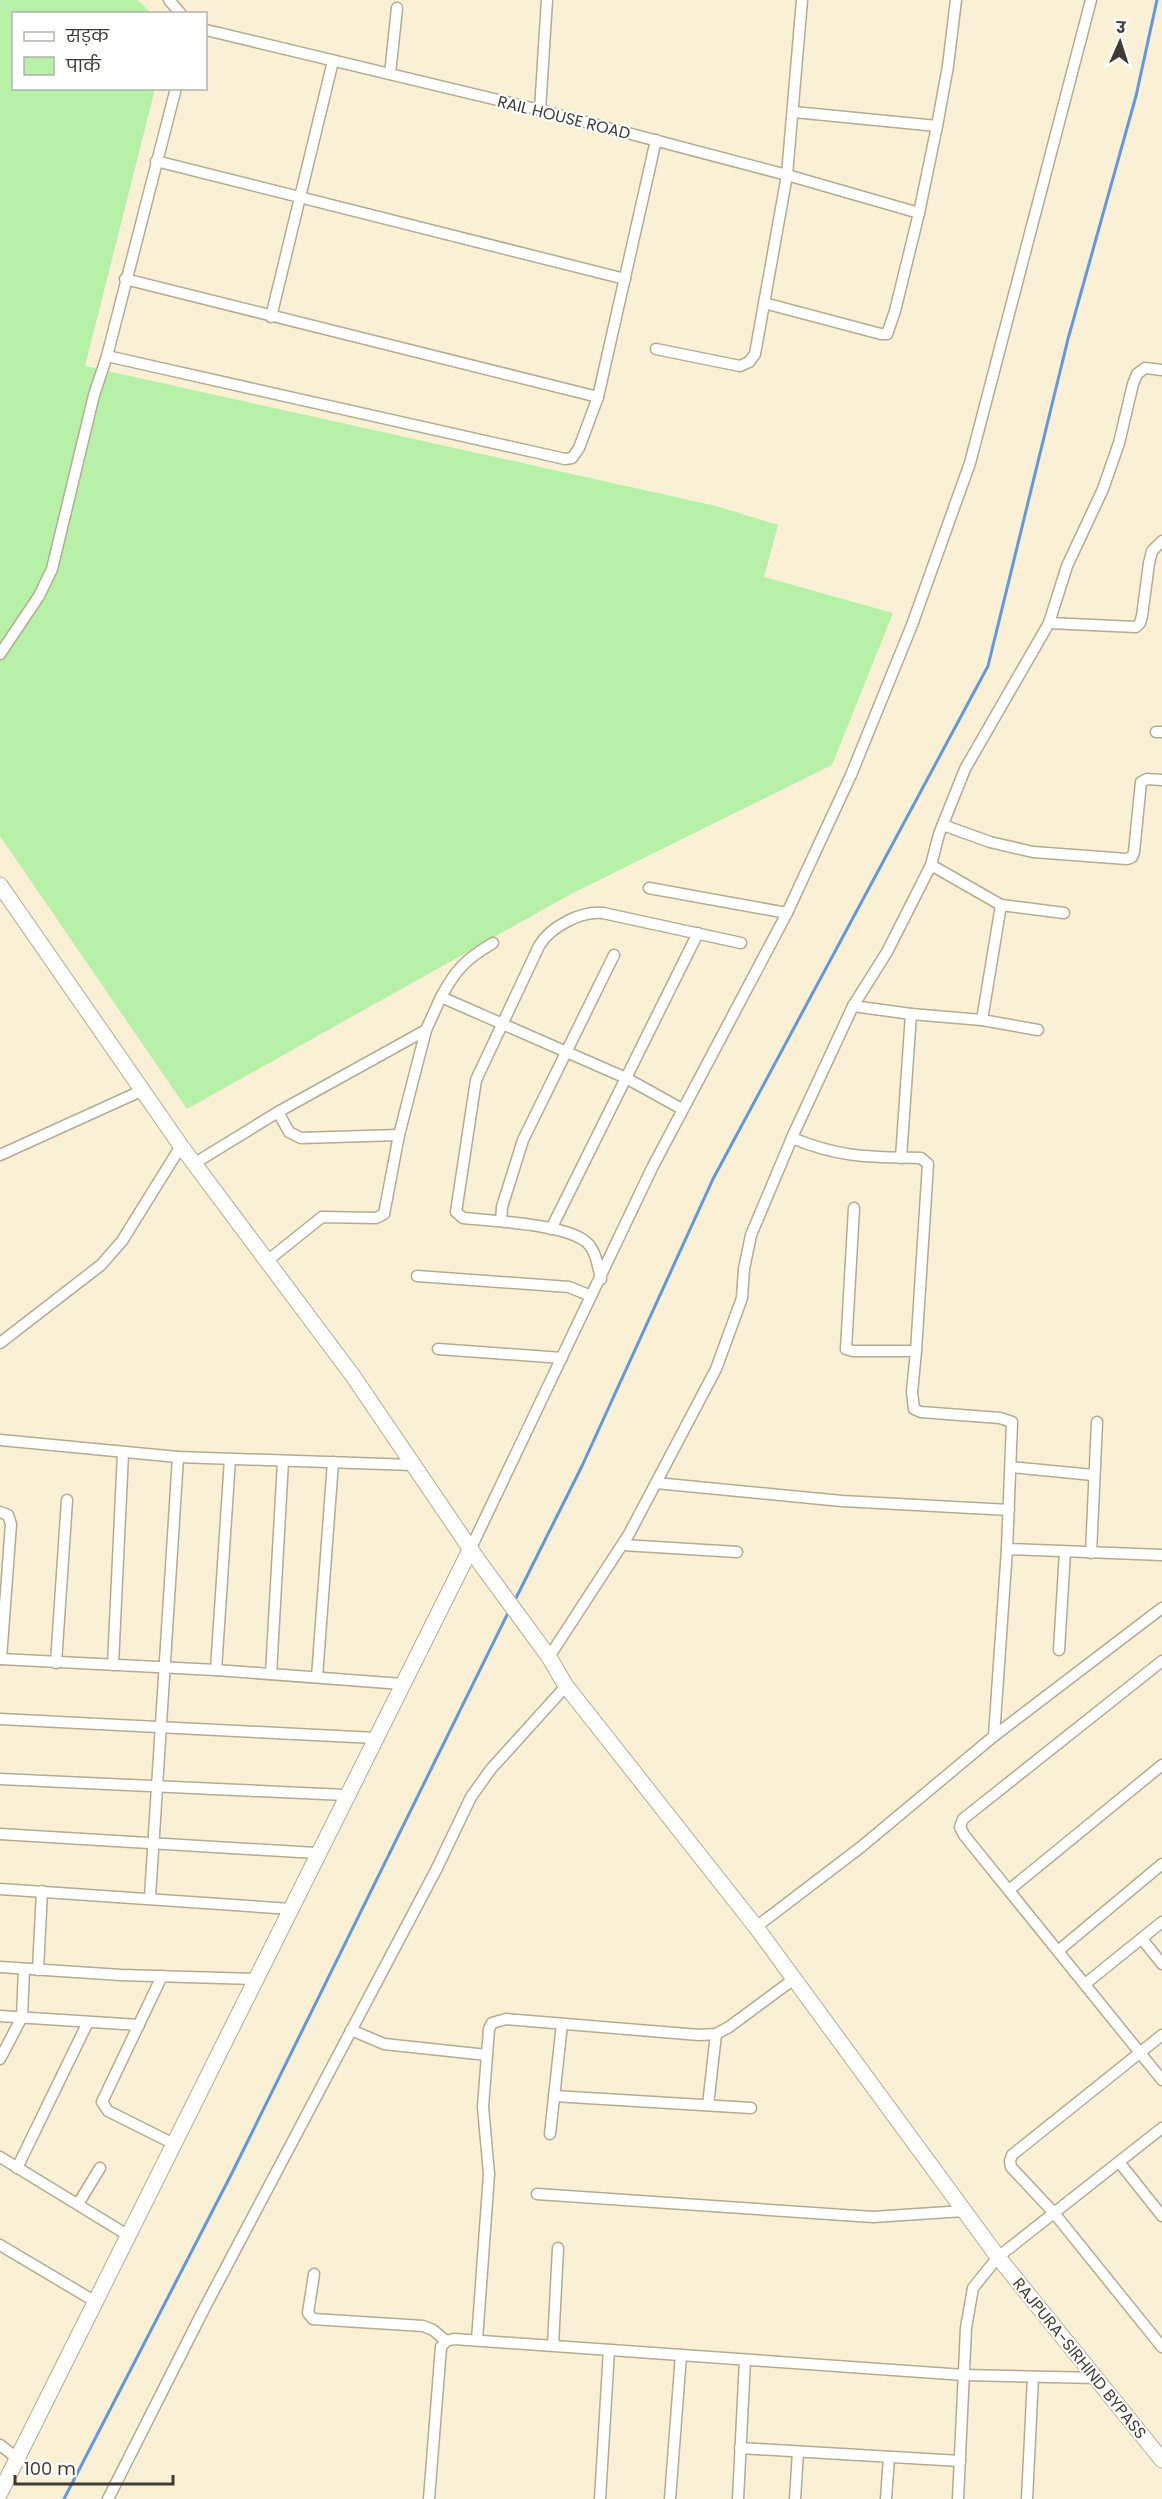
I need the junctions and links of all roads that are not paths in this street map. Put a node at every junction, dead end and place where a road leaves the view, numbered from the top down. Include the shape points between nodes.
1 (169, 0) edge
2 (547, 0) edge
3 (802, 0) edge
4 (955, 0) edge
5 (1091, 0) edge
6 (397, 8) dead end
7 (179, 12) edge
8 (207, 30) edge
9 (333, 61) junction
10 (390, 74) junction
11 (175, 90) edge
12 (540, 110) junction
13 (794, 112) junction
14 (937, 126) junction
15 (656, 140) junction
16 (156, 161) junction
17 (787, 175) junction
18 (300, 196) junction
19 (919, 213) junction
20 (125, 279) junction
21 (625, 279) junction
22 (764, 303) junction
23 (271, 317) junction
24 (656, 349) dead end
25 (107, 356) junction
26 (1162, 370) edge
27 (598, 397) junction
28 (1162, 541) edge
29 (1049, 622) junction
30 (0, 654) edge
31 (1162, 780) edge
32 (942, 825) junction
33 (931, 865) junction
34 (0, 885) edge
35 (650, 888) dead end
36 (1001, 905) junction
37 (787, 913) junction
38 (1064, 913) dead end
39 (698, 933) junction
40 (493, 943) dead end
41 (741, 943) dead end
42 (614, 955) dead end
43 (441, 997) junction
44 (853, 1006) junction
45 (911, 1014) junction
46 (981, 1020) junction
47 (503, 1025) junction
48 (426, 1030) junction
49 (1038, 1030) dead end
50 (565, 1053) junction
51 (626, 1078) junction
52 (141, 1091) junction
53 (682, 1109) junction
54 (278, 1112) junction
55 (399, 1135) junction
56 (792, 1138) junction
57 (181, 1146) junction
58 (0, 1155) edge
59 (901, 1158) junction
60 (195, 1163) junction
61 (854, 1208) dead end
62 (501, 1221) junction
63 (551, 1229) junction
64 (267, 1261) junction
65 (417, 1276) dead end
66 (601, 1279) junction
67 (591, 1296) junction
68 (0, 1343) edge
69 (438, 1349) dead end
70 (916, 1351) junction
71 (562, 1358) junction
72 (1097, 1422) dead end
73 (0, 1440) edge
74 (123, 1453) junction
75 (178, 1457) junction
76 (230, 1459) junction
77 (284, 1461) junction
78 (333, 1462) junction
79 (413, 1465) junction
80 (1011, 1467) junction
81 (1093, 1475) junction
82 (656, 1483) junction
83 (67, 1500) dead end
84 (1009, 1510) junction
85 (0, 1512) edge
86 (623, 1545) junction
87 (1007, 1549) junction
88 (470, 1550) junction
89 (737, 1552) dead end
90 (1065, 1552) junction
91 (1091, 1553) junction
92 (1162, 1556) edge
93 (2, 1606) edge
94 (1162, 1608) edge
95 (1059, 1650) dead end
96 (545, 1652) junction
97 (0, 1659) edge
98 (1162, 1661) edge
99 (56, 1663) junction
100 (113, 1665) junction
101 (165, 1668) junction
102 (216, 1671) junction
103 (271, 1674) junction
104 (317, 1677) junction
105 (402, 1684) junction
106 (566, 1686) junction
107 (0, 1719) edge
108 (162, 1727) junction
109 (994, 1736) junction
110 (375, 1738) junction
111 (1162, 1765) edge
112 (0, 1779) edge
113 (157, 1786) junction
114 (345, 1795) junction
115 (0, 1834) edge
116 (153, 1843) junction
117 (316, 1853) junction
118 (1162, 1864) edge
119 (0, 1889) edge
120 (1010, 1890) junction
121 (42, 1891) junction
122 (150, 1898) junction
123 (291, 1909) junction
124 (1162, 1923) edge
125 (756, 1927) junction
126 (1142, 1939) junction
127 (1058, 1951) junction
128 (1162, 1964) edge
129 (0, 1967) edge
130 (24, 1969) junction
131 (38, 1970) junction
132 (162, 1976) junction
133 (254, 1979) junction
134 (795, 1979) junction
135 (1085, 1984) junction
136 (0, 2016) edge
137 (22, 2017) junction
138 (88, 2022) junction
139 (562, 2024) junction
140 (139, 2025) junction
141 (351, 2030) junction
142 (716, 2034) junction
143 (1162, 2035) edge
144 (1140, 2053) junction
145 (487, 2055) junction
146 (0, 2059) edge
147 (1162, 2080) edge
148 (554, 2096) junction
149 (708, 2105) junction
150 (751, 2108) dead end
151 (1162, 2128) edge
152 (550, 2134) dead end
153 (172, 2143) junction
154 (0, 2157) edge
155 (1119, 2162) junction
156 (17, 2168) junction
157 (100, 2168) dead end
158 (537, 2194) dead end
159 (78, 2204) junction
160 (964, 2211) junction
161 (1054, 2213) junction
162 (1162, 2216) edge
163 (129, 2235) junction
164 (0, 2245) edge
165 (558, 2248) dead end
166 (998, 2257) junction
167 (314, 2274) dead end
168 (96, 2302) junction
169 (477, 2340) junction
170 (446, 2342) junction
171 (553, 2345) junction
172 (1162, 2347) edge
173 (609, 2350) junction
174 (681, 2355) junction
175 (745, 2360) junction
176 (964, 2375) junction
177 (1033, 2377) junction
178 (1097, 2378) junction
179 (0, 2445) edge
180 (740, 2448) junction
181 (798, 2452) junction
182 (889, 2457) junction
183 (17, 2458) junction
184 (1162, 2460) edge
185 (960, 2461) junction
186 (0, 2493) edge
187 (108, 2499) edge
188 (429, 2499) edge
189 (600, 2499) edge
190 (670, 2499) edge
191 (738, 2499) edge
192 (795, 2499) edge
193 (886, 2499) edge
194 (958, 2499) edge
195 (1026, 2499) edge

1 - 7 street
2 - 12 street
3 - 13 street
4 - 14 street
5 - 37 street via 970,463 912,625 851,775
6 - 10 street
8 - 9 street, RAIL HOUSE ROAD
9 - 10 street, RAIL HOUSE ROAD
9 - 18 street
10 - 12 street, RAIL HOUSE ROAD
11 - 16 street
12 - 15 street, RAIL HOUSE ROAD
13 - 14 street
13 - 17 street
14 - 19 street
15 - 17 street, RAIL HOUSE ROAD
15 - 21 street
16 - 18 street
16 - 20 street
17 - 19 street, RAIL HOUSE ROAD
17 - 22 street
18 - 21 street
18 - 23 street
19 - 22 street via 887,334
20 - 23 street
20 - 25 street
21 - 27 street
22 - 24 street via 755,354 740,366
23 - 27 street
25 - 27 street via 565,459 576,453
25 - 30 street via 52,569 39,596
26 - 29 street via 1145,368 1137,374 1103,489 1067,566
28 - 29 street via 1152,551 1142,616 1136,627
29 - 32 street via 965,769
31 - 32 street via 1141,782 1134,852 1126,858 1033,852
32 - 33 street
33 - 36 street
33 - 44 street via 887,952
34 - 52 main road, RAJPURA-SIRHIND BYPASS
35 - 37 street
36 - 38 street
36 - 46 street
37 - 53 street
39 - 41 street
39 - 47 street via 603,913 586,914 544,937
39 - 51 street
40 - 43 street via 464,961
42 - 50 street
43 - 47 street
43 - 48 street
44 - 45 street
44 - 56 street
45 - 46 street
45 - 59 street
46 - 49 street
47 - 50 street
47 - 62 street via 476,1080 456,1208 463,1218
48 - 54 street
48 - 55 street
50 - 51 street
50 - 62 street via 523,1140
51 - 53 street
51 - 63 street
52 - 57 main road, RAJPURA-SIRHIND BYPASS
52 - 58 street
53 - 66 street
54 - 55 street via 289,1132 301,1138
54 - 60 street
55 - 64 street via 385,1211 380,1217 322,1217
56 - 59 street via 844,1155
56 - 82 street via 751,1236 741,1304 716,1369
57 - 60 main road, RAJPURA-SIRHIND BYPASS
57 - 68 street via 122,1241 101,1265
59 - 70 street via 921,1158 928,1164
60 - 64 main road, RAJPURA-SIRHIND BYPASS
61 - 70 street via 846,1348
62 - 63 street
63 - 66 street via 587,1242 596,1257
64 - 79 main road, RAJPURA-SIRHIND BYPASS via 353,1376
65 - 67 street via 569,1287
66 - 67 street
67 - 71 street
69 - 71 street
70 - 80 street via 914,1408 921,1412 1009,1419 1013,1430
71 - 88 street
72 - 81 street
73 - 74 street
74 - 75 street
74 - 100 street
75 - 76 street
75 - 101 street
76 - 77 street
76 - 102 street
77 - 78 street
77 - 103 street
78 - 79 street
78 - 104 street
79 - 88 main road, RAJPURA-SIRHIND BYPASS
80 - 81 street
80 - 84 street
81 - 91 street
82 - 84 street via 842,1501
82 - 86 street
83 - 99 street
84 - 87 street
85 - 93 street via 8,1515 11,1524
86 - 89 street
86 - 96 street
87 - 90 street
87 - 109 street
88 - 96 main road, RAJPURA-SIRHIND BYPASS
88 - 105 main road
90 - 91 street
90 - 95 street
91 - 92 street
93 - 97 street
94 - 109 street
96 - 106 main road, RAJPURA-SIRHIND BYPASS
97 - 99 street
98 - 120 street via 963,1819 960,1827 964,1835
99 - 100 street
100 - 101 street
101 - 102 street
101 - 108 street
102 - 103 street
103 - 104 street
104 - 105 street
105 - 110 main road
106 - 125 main road, RAJPURA-SIRHIND BYPASS
106 - 141 street via 490,1769 471,1797
107 - 108 street
108 - 110 street
108 - 113 street
109 - 125 street via 861,1847
110 - 114 main road
111 - 120 street
112 - 113 street
113 - 114 street
113 - 116 street
114 - 117 main road
115 - 116 street
116 - 117 street
116 - 122 street
117 - 123 main road
118 - 127 street
119 - 121 street
120 - 127 street
121 - 122 street
121 - 131 street
122 - 123 street
123 - 133 main road
124 - 126 street
125 - 134 main road, RAJPURA-SIRHIND BYPASS
126 - 128 street
126 - 135 street
127 - 135 street
129 - 130 street
130 - 131 street
130 - 137 street
131 - 132 street
132 - 133 street
132 - 140 street
133 - 153 main road
134 - 142 street
134 - 160 main road, RAJPURA-SIRHIND BYPASS
135 - 144 street
136 - 137 street
137 - 138 street
137 - 146 street
138 - 140 street
138 - 156 street
139 - 142 street
139 - 145 street via 498,2019 489,2029
139 - 148 street
140 - 153 street via 103,2097 103,2107
141 - 145 street via 384,2044
141 - 187 street
142 - 149 street
143 - 144 street
144 - 147 street
144 - 161 street via 1012,2155 1011,2167
145 - 169 street via 483,2107 489,2174
148 - 149 street
148 - 152 street
149 - 150 street
151 - 155 street
153 - 163 main road
154 - 156 street
155 - 161 street
155 - 162 street
156 - 159 street
157 - 159 street
158 - 160 street via 873,2217
159 - 163 street
160 - 166 main road, RAJPURA-SIRHIND BYPASS
161 - 166 street
161 - 172 street
163 - 168 main road
164 - 168 street
165 - 171 street
166 - 176 street via 973,2288 968,2306
166 - 178 main road, RAJPURA-SIRHIND BYPASS
167 - 170 street via 308,2313 313,2319 423,2326
168 - 183 main road
169 - 170 street via 454,2338
169 - 171 street
170 - 188 street via 440,2355
171 - 173 street
173 - 174 street
173 - 189 street
174 - 175 street
174 - 190 street
175 - 176 street
175 - 180 street
176 - 177 street
176 - 185 street
177 - 178 street
177 - 195 street
178 - 184 main road, RAJPURA-SIRHIND BYPASS
179 - 183 street
180 - 181 street
180 - 191 street
181 - 182 street
181 - 192 street
182 - 185 street
182 - 193 street
183 - 186 main road
185 - 194 street

